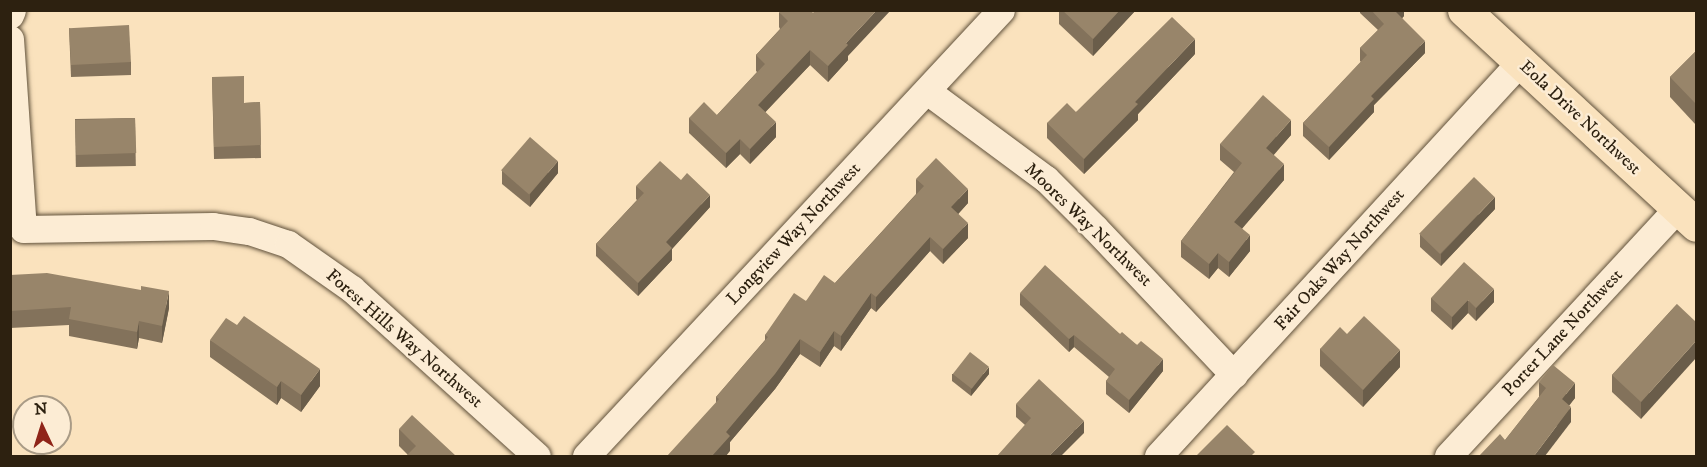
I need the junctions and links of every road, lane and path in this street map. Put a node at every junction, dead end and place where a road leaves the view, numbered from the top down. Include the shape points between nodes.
1 (12, 10) edge
2 (1000, 10) edge
3 (1464, 10) edge
4 (10, 15) edge
5 (10, 39) edge
6 (1520, 62) junction
7 (927, 91) junction
8 (1687, 217) edge
9 (1234, 375) junction
10 (537, 456) edge
11 (586, 456) edge
12 (1158, 456) edge
13 (1448, 456) edge

1 - 4 street
2 - 7 street, Longview Way Northwest
3 - 6 main road, Eola Drive Northwest
5 - 10 street, Forest Hills Way Northwest via 23,229 213,226 249,231 288,244 352,289
6 - 8 main road, Eola Drive Northwest
6 - 9 street, Fair Oaks Way Northwest
7 - 9 street, Moores Way Northwest via 1046,179
7 - 11 street, Longview Way Northwest
8 - 13 street, Porter Lane Northwest
9 - 12 street, Fair Oaks Way Northwest

